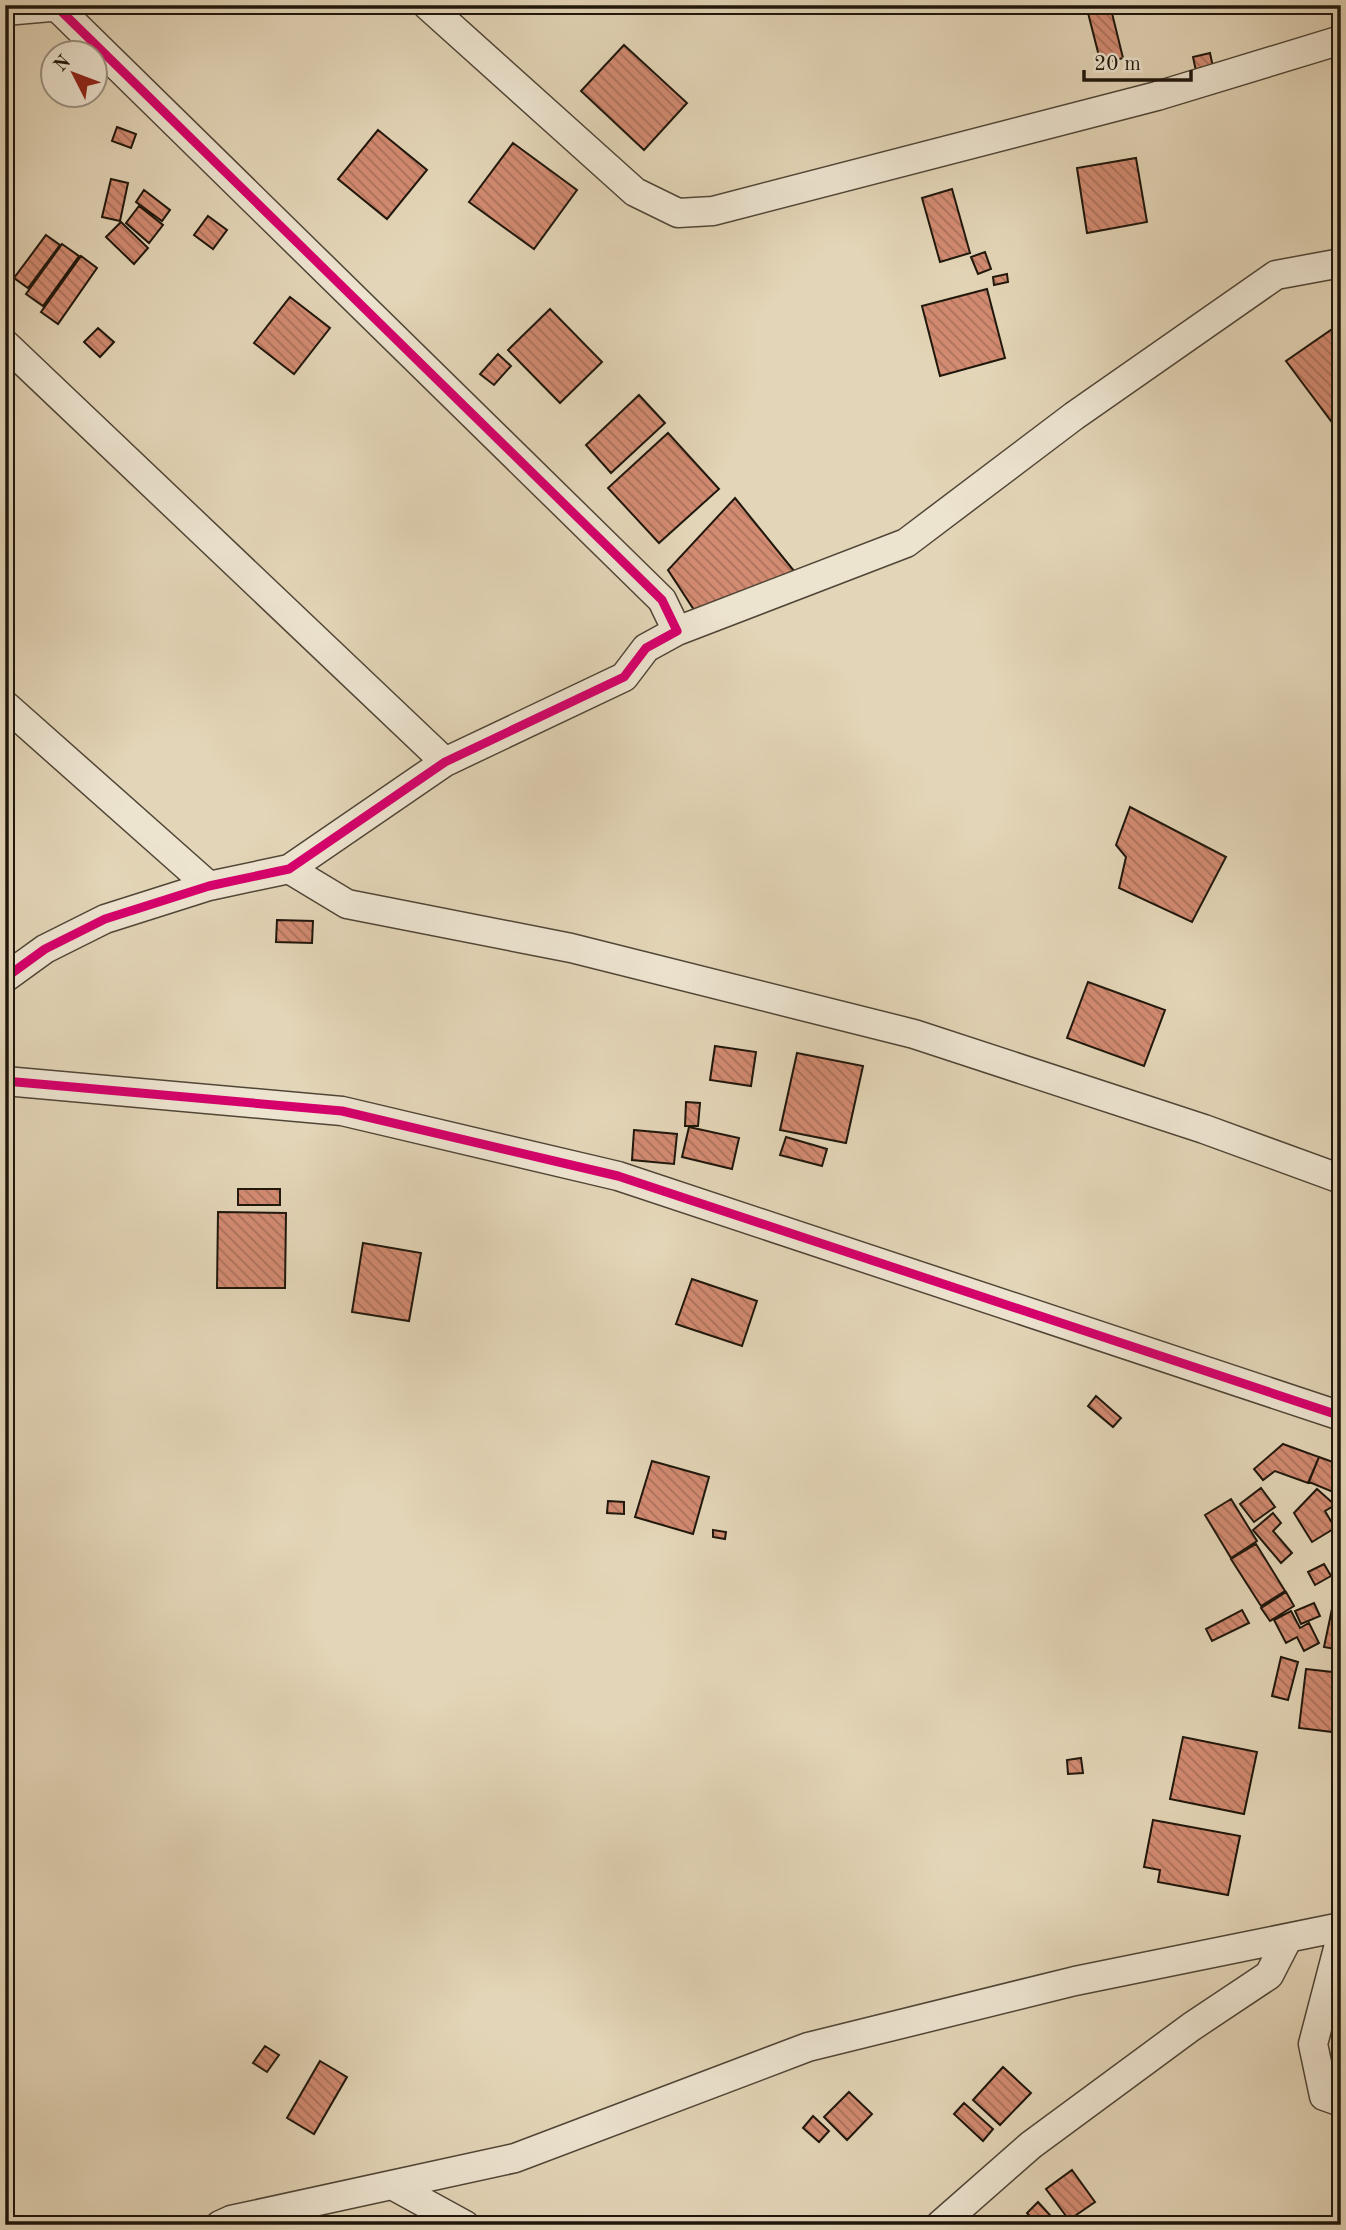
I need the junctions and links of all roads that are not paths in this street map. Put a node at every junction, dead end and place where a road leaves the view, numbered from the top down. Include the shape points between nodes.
1 (427, 5) edge
2 (65, 6) edge
3 (5, 11) edge
4 (1341, 40) edge
5 (1341, 263) edge
6 (5, 344) edge
7 (677, 631) junction
8 (5, 705) edge
9 (445, 762) junction
10 (289, 869) junction
11 (208, 886) junction
12 (5, 978) edge
13 (5, 1082) edge
14 (1341, 1179) edge
15 (1341, 1416) edge
16 (1341, 1927) edge
17 (1341, 1937) edge
18 (1289, 1938) junction
19 (1341, 2102) edge
20 (392, 2185) junction
21 (220, 2225) edge
22 (464, 2225) edge
23 (940, 2225) edge

1 - 4 street via 635,192 678,213 713,211 1157,96
2 - 3 street
2 - 7 street via 662,600
5 - 7 street via 1276,275 1074,416 906,543
6 - 9 street
7 - 9 street via 646,648 624,677
8 - 11 street
9 - 10 street
10 - 11 street
10 - 14 street via 347,904 571,948 914,1034
11 - 12 street via 105,919 45,949
13 - 15 street via 342,1111 618,1176
16 - 18 street
17 - 19 street via 1313,2044 1324,2096
18 - 20 street via 1075,1981 808,2047 515,2158
18 - 23 street via 1269,1975 1191,2026 1031,2145
20 - 21 street
20 - 22 street

